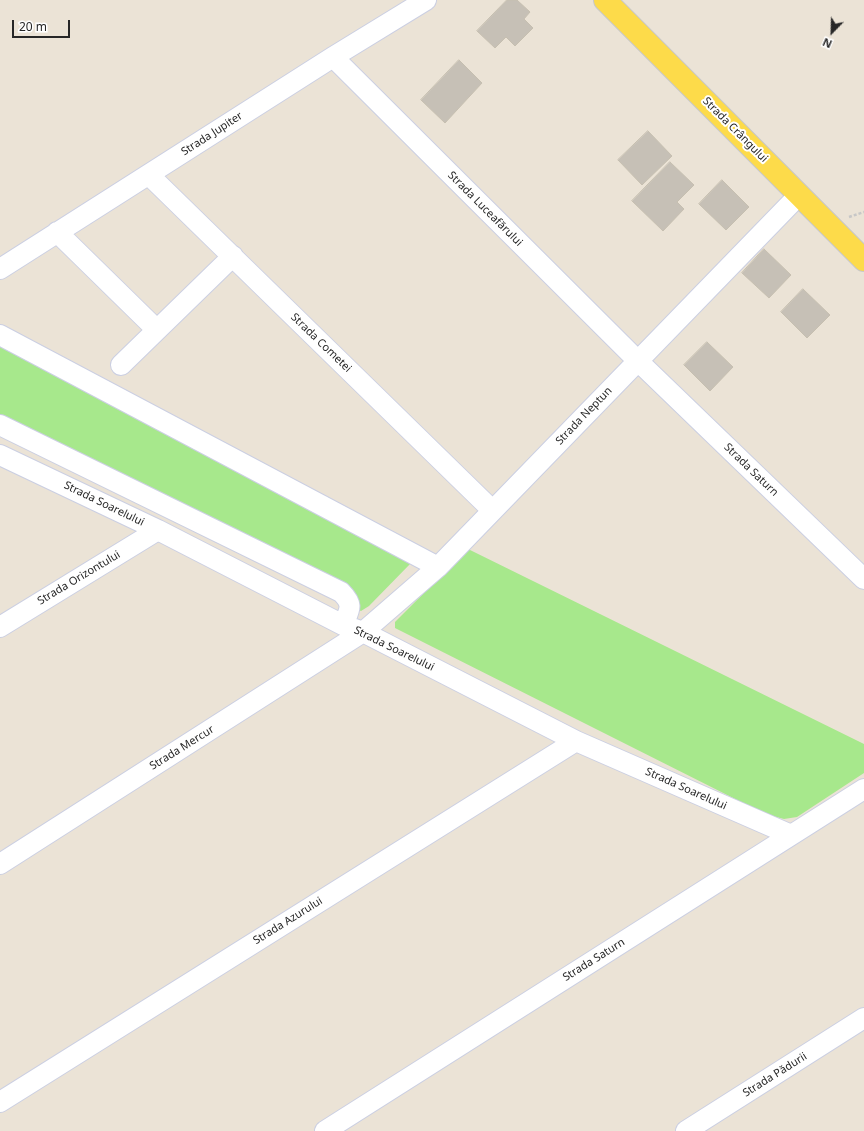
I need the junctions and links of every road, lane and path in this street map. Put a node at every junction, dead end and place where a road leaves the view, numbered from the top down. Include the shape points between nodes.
1 (426, 0) edge
2 (605, 0) edge
3 (333, 57) junction
4 (149, 175) junction
5 (799, 194) junction
6 (57, 232) junction
7 (233, 256) junction
8 (864, 260) edge
9 (0, 269) edge
10 (157, 330) junction
11 (0, 335) edge
12 (638, 361) junction
13 (122, 365) dead end
14 (0, 425) edge
15 (0, 455) edge
16 (492, 510) junction
17 (158, 530) junction
18 (438, 567) junction
19 (864, 579) edge
20 (343, 625) junction
21 (0, 626) edge
22 (363, 632) junction
23 (576, 741) junction
24 (864, 790) edge
25 (791, 835) junction
26 (0, 864) edge
27 (864, 1018) edge
28 (0, 1102) edge
29 (325, 1131) edge
30 (686, 1131) edge

1 - 3 street, Strada Jupiter
2 - 5 main road, Strada Crângului
3 - 4 street, Strada Jupiter
3 - 12 street, Strada Luceafărului
4 - 6 street, Strada Jupiter
4 - 7 street, Strada Cometei
5 - 8 main road, Strada Crângului
5 - 12 street, Strada Neptun
6 - 9 street, Strada Jupiter
6 - 10 street
7 - 10 street
7 - 16 street, Strada Cometei
10 - 13 street
11 - 18 street
12 - 16 street, Strada Neptun
12 - 19 street, Strada Saturn
14 - 20 street via 341,592 348,600 350,609
15 - 17 street, Strada Soarelului
16 - 18 street, Strada Neptun
17 - 20 street, Strada Soarelului
17 - 21 street, Strada Orizontului
18 - 22 street, Strada Neptun
20 - 22 street, Strada Soarelului
22 - 23 street, Strada Soarelului
22 - 26 street, Strada Mercur
23 - 25 street, Strada Soarelului
23 - 28 street, Strada Azurului
24 - 25 street, Strada Saturn
25 - 29 street, Strada Saturn
27 - 30 street, Strada Pădurii

